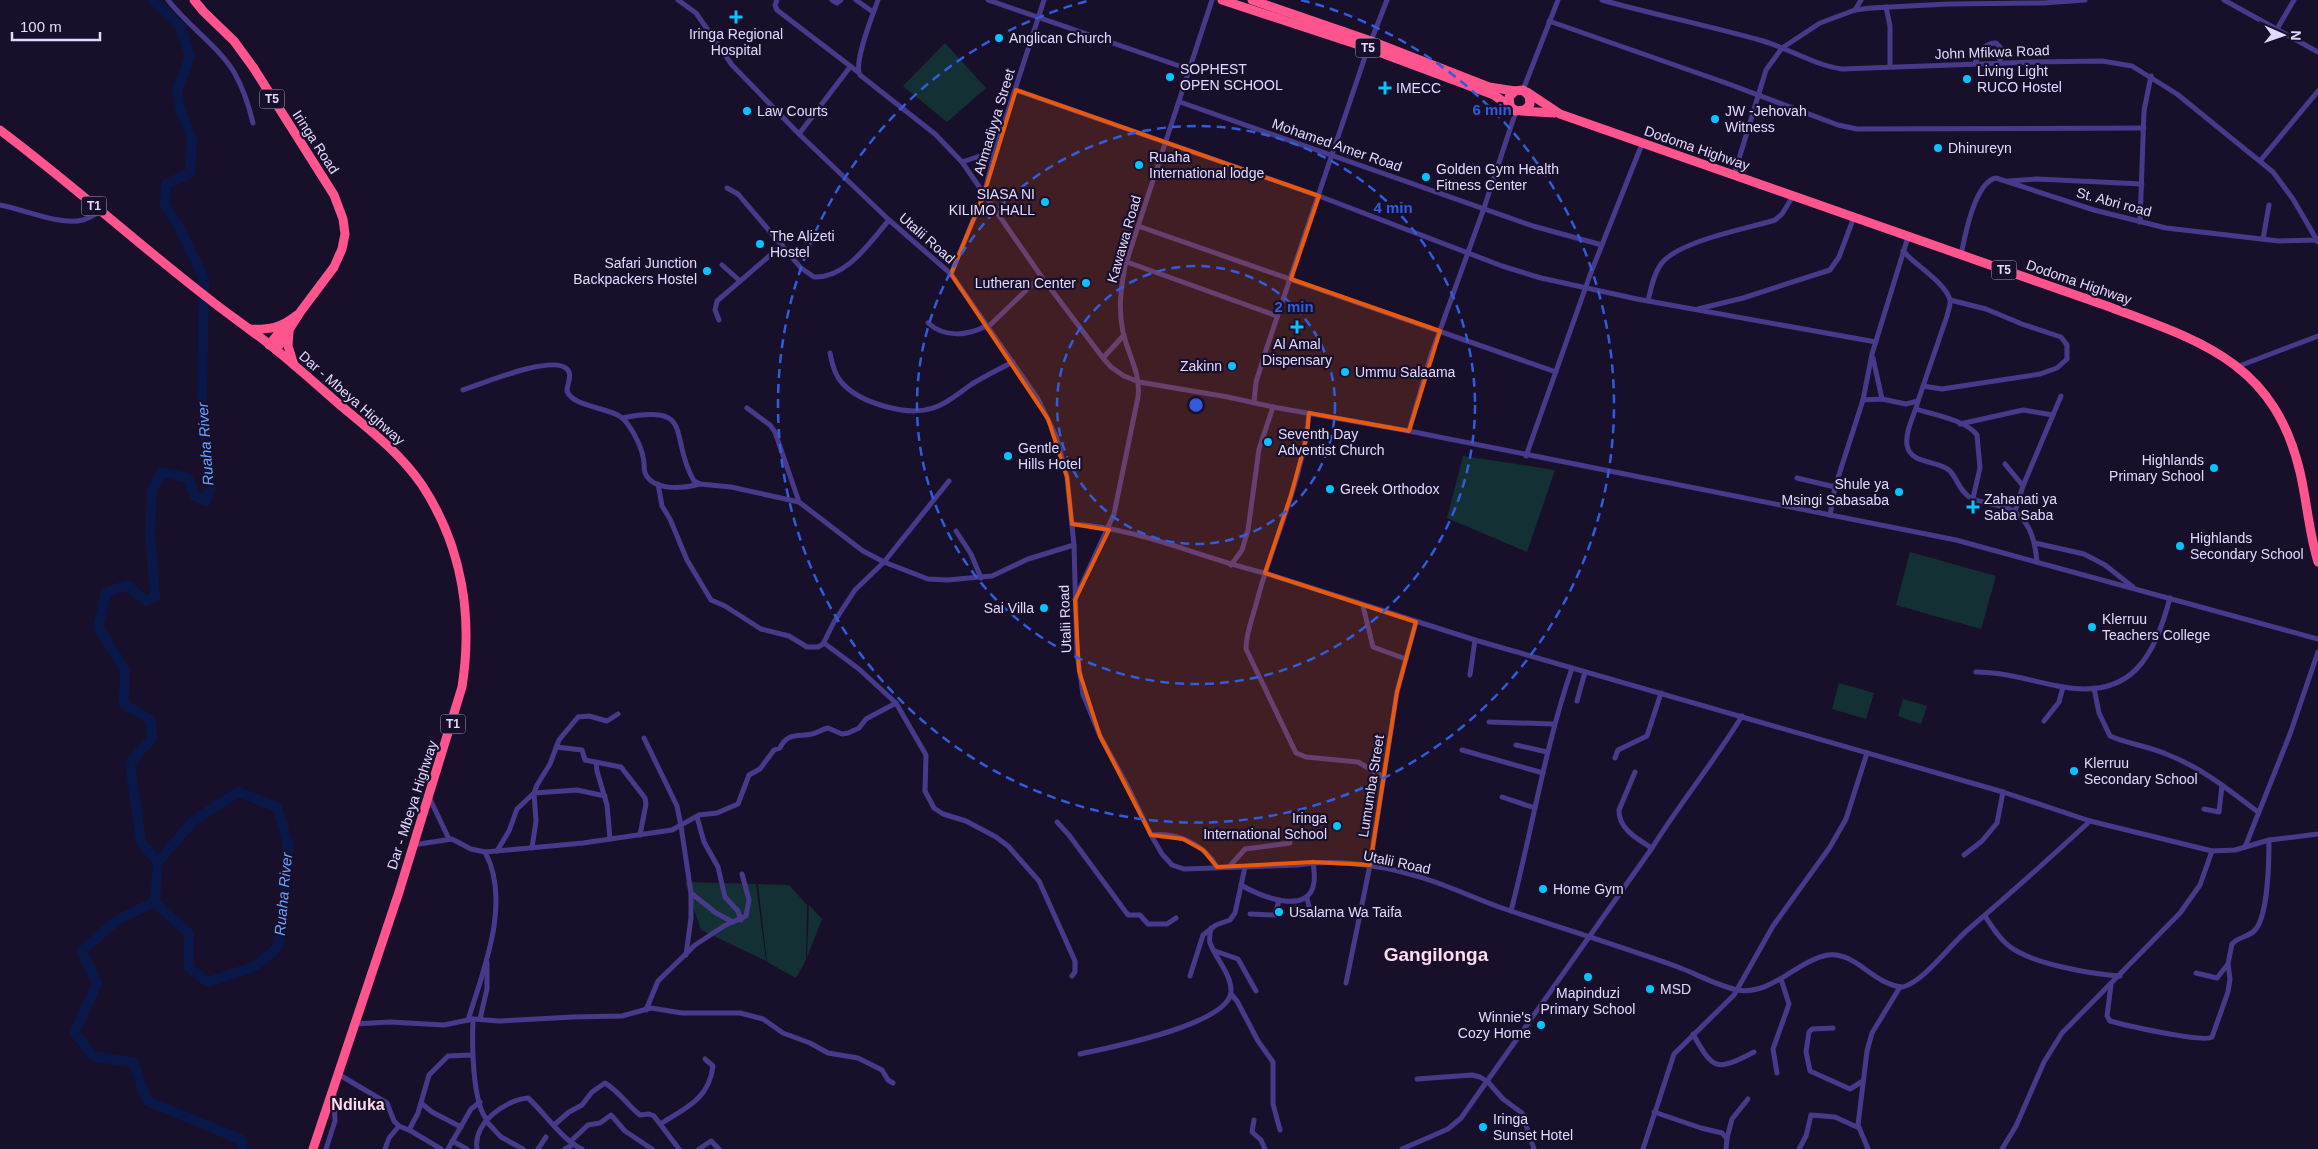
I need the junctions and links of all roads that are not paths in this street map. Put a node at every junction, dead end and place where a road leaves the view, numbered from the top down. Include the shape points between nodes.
1 (168, 0) edge
2 (194, 0) edge
3 (678, 0) edge
4 (777, 0) edge
5 (832, 0) edge
6 (841, 0) edge
7 (856, 0) edge
8 (878, 0) edge
9 (988, 0) edge
10 (1044, 0) edge
11 (1212, 0) edge
12 (1222, 0) edge
13 (1252, 0) edge
14 (1387, 0) edge
15 (1558, 0) edge
16 (1602, 0) edge
17 (1861, 0) edge
18 (2085, 0) edge
19 (2224, 0) edge
20 (2294, 0) edge
21 (1886, 7) junction
22 (1855, 10) junction
23 (873, 12) junction
24 (1037, 17) junction
25 (1549, 21) junction
26 (2277, 29) junction
27 (1369, 45) junction
28 (1782, 48) junction
29 (2318, 52) edge
30 (2000, 63) junction
31 (1975, 64) junction
32 (1890, 66) junction
33 (850, 67) junction
34 (1191, 70) junction
35 (858, 72) junction
36 (2151, 76) junction
37 (1016, 90) junction
38 (1521, 91) junction
39 (2318, 91) edge
40 (1758, 95) junction
41 (1180, 102) junction
42 (1515, 109) junction
43 (1560, 114) junction
44 (253, 124) dead end
45 (2144, 128) junction
46 (0, 130) edge
47 (799, 134) junction
48 (1166, 143) junction
49 (1642, 144) junction
50 (995, 150) junction
51 (1333, 156) junction
52 (2260, 161) junction
53 (962, 162) junction
54 (1734, 175) junction
55 (2008, 181) junction
56 (2142, 184) junction
57 (727, 188) dead end
58 (984, 194) junction
59 (1318, 196) junction
60 (1793, 196) junction
61 (0, 205) edge
62 (2269, 205) dead end
63 (1484, 208) junction
64 (101, 212) junction
65 (1854, 217) junction
66 (889, 220) junction
67 (2140, 222) junction
68 (1138, 226) junction
69 (1908, 237) junction
70 (2263, 239) junction
71 (2318, 241) edge
72 (782, 244) junction
73 (1602, 245) junction
74 (1904, 251) junction
75 (1468, 252) junction
76 (1961, 254) junction
77 (1127, 262) junction
78 (722, 265) dead end
79 (951, 274) junction
80 (1041, 276) junction
81 (1291, 279) junction
82 (740, 281) junction
83 (1586, 286) junction
84 (1950, 300) junction
85 (1648, 301) junction
86 (1696, 309) junction
87 (1277, 316) junction
88 (719, 320) dead end
89 (928, 323) dead end
90 (288, 327) junction
91 (986, 327) junction
92 (248, 329) junction
93 (1440, 331) junction
94 (1124, 335) junction
95 (2318, 336) edge
96 (1876, 342) junction
97 (273, 348) junction
98 (830, 353) dead end
99 (1872, 354) junction
100 (1103, 358) junction
101 (1012, 362) junction
102 (2239, 366) junction
103 (295, 368) junction
104 (1556, 372) junction
105 (1139, 382) junction
106 (1924, 386) junction
107 (463, 390) dead end
108 (2061, 396) dead end
109 (1882, 399) junction
110 (1863, 400) junction
111 (1918, 401) junction
112 (1254, 402) junction
113 (1273, 407) junction
114 (747, 408) dead end
115 (1916, 409) junction
116 (1309, 413) junction
117 (2053, 415) junction
118 (622, 418) junction
119 (1960, 424) junction
120 (1409, 431) junction
121 (1526, 456) junction
122 (2005, 464) dead end
123 (1797, 478) dead end
124 (949, 481) dead end
125 (658, 484) junction
126 (700, 484) junction
127 (2023, 486) junction
128 (1834, 487) junction
129 (1973, 498) junction
130 (799, 502) junction
131 (2015, 511) junction
132 (1830, 515) junction
133 (1072, 524) junction
134 (1109, 530) junction
135 (956, 531) dead end
136 (2035, 543) junction
137 (1074, 545) junction
138 (884, 562) junction
139 (2037, 562) junction
140 (2318, 562) edge
141 (1231, 565) junction
142 (1265, 573) junction
143 (981, 578) junction
144 (2138, 590) junction
145 (2170, 598) junction
146 (1075, 600) junction
147 (1363, 606) junction
148 (1416, 622) junction
149 (2318, 639) edge
150 (1475, 640) junction
151 (824, 643) junction
152 (2318, 652) edge
153 (1406, 659) junction
154 (1572, 668) junction
155 (1585, 672) junction
156 (1976, 672) dead end
157 (1470, 675) dead end
158 (2063, 687) junction
159 (2094, 688) junction
160 (1661, 693) junction
161 (1577, 701) dead end
162 (896, 703) junction
163 (618, 714) dead end
164 (1742, 716) junction
165 (2044, 721) dead end
166 (1489, 722) dead end
167 (1554, 724) junction
168 (644, 738) dead end
169 (1516, 745) dead end
170 (556, 747) junction
171 (1462, 750) dead end
172 (1547, 752) junction
173 (1867, 753) junction
174 (1615, 758) dead end
175 (596, 762) junction
176 (1636, 772) dead end
177 (1543, 773) junction
178 (1384, 777) junction
179 (2222, 785) junction
180 (2003, 792) junction
181 (534, 793) junction
182 (606, 796) junction
183 (429, 797) junction
184 (1502, 797) dead end
185 (1535, 808) junction
186 (2204, 809) dead end
187 (2258, 812) junction
188 (697, 816) junction
189 (2090, 821) junction
190 (1057, 822) dead end
191 (681, 826) junction
192 (2318, 834) edge
193 (640, 835) junction
194 (1151, 836) junction
195 (449, 839) junction
196 (610, 839) junction
197 (2270, 840) junction
198 (1290, 843) dead end
199 (413, 845) junction
200 (2245, 847) junction
201 (532, 848) junction
202 (1652, 848) junction
203 (497, 850) junction
204 (2212, 850) junction
205 (485, 852) junction
206 (1964, 855) dead end
207 (1313, 862) junction
208 (1370, 865) junction
209 (1216, 867) junction
210 (1229, 867) junction
211 (1245, 867) junction
212 (742, 874) dead end
213 (1241, 886) junction
214 (691, 893) junction
215 (1306, 898) junction
216 (1279, 900) junction
217 (1511, 911) junction
218 (1250, 914) dead end
219 (1311, 915) dead end
220 (1986, 916) junction
221 (1176, 918) dead end
222 (741, 920) junction
223 (732, 922) junction
224 (1211, 928) junction
225 (1589, 935) junction
226 (1215, 951) junction
227 (686, 955) junction
228 (487, 963) junction
229 (2228, 964) junction
230 (2196, 973) dead end
231 (1072, 976) dead end
232 (1190, 976) dead end
233 (2120, 976) junction
234 (1781, 979) junction
235 (1346, 983) dead end
236 (2111, 985) junction
237 (1900, 987) junction
238 (1737, 990) junction
239 (1256, 991) dead end
240 (1230, 994) junction
241 (646, 1010) junction
242 (470, 1019) junction
243 (480, 1019) junction
244 (355, 1024) junction
245 (1833, 1028) dead end
246 (1693, 1034) junction
247 (1754, 1052) dead end
248 (1080, 1054) dead end
249 (472, 1055) junction
250 (705, 1058) dead end
251 (1777, 1073) dead end
252 (338, 1074) junction
253 (1417, 1079) dead end
254 (1863, 1081) junction
255 (1488, 1082) junction
256 (893, 1083) dead end
257 (333, 1087) junction
258 (1748, 1099) dead end
259 (421, 1102) junction
260 (480, 1102) junction
261 (471, 1108) junction
262 (481, 1112) junction
263 (1654, 1112) junction
264 (487, 1120) junction
265 (1254, 1120) dead end
266 (660, 1124) junction
267 (554, 1125) junction
268 (399, 1126) junction
269 (461, 1127) junction
270 (1859, 1128) junction
271 (410, 1130) junction
272 (1280, 1130) dead end
273 (546, 1136) dead end
274 (1727, 1139) junction
275 (452, 1141) junction
276 (572, 1142) junction
277 (313, 1149) edge
278 (326, 1149) edge
279 (386, 1149) edge
280 (441, 1149) edge
281 (448, 1149) edge
282 (467, 1149) edge
283 (477, 1149) edge
284 (523, 1149) edge
285 (538, 1149) edge
286 (565, 1149) edge
287 (582, 1149) edge
288 (652, 1149) edge
289 (679, 1149) edge
290 (699, 1149) edge
291 (720, 1149) edge
292 (1265, 1149) edge
293 (1402, 1149) edge
294 (1534, 1149) edge
295 (1642, 1149) edge
296 (1726, 1149) edge
297 (1800, 1149) edge
298 (1868, 1149) edge
299 (2002, 1149) edge

1 - 44 street via 233,71
2 - 90 highway, Iringa Road / T5 via 234,41 253,67 339,206 344,234 342,249 334,267
3 - 47 street, Utalii Road via 696,13 737,71
4 - 33 street via 777,10
5 - 6 street via 837,3
7 - 23 street
8 - 23 street
9 - 24 street
10 - 24 street, Ahmadiyya Street
11 - 34 street, Kawawa Road
12 - 27 highway, T5
13 - 27 highway, T5
14 - 27 street
15 - 25 street
16 - 28 street, John Mfikwa Road
17 - 22 street
18 - 21 street
19 - 26 street
20 - 26 street
21 - 22 street
21 - 32 street via 1890,26
22 - 28 street via 1820,23
23 - 35 street
24 - 34 street
24 - 37 street, Ahmadiyya Street
25 - 38 street
25 - 40 street
26 - 29 street
27 - 38 highway, T5 via 1489,87
27 - 42 highway, T5 via 1494,95
27 - 51 street
28 - 32 street, John Mfikwa Road via 1828,67
28 - 40 street via 1766,70
30 - 31 street, John Mfikwa Road
30 - 31 street via 1999,45 1990,43 1983,48
30 - 36 street, John Mfikwa Road via 2116,62
31 - 32 street, John Mfikwa Road
33 - 35 street
33 - 47 street
34 - 41 street, Kawawa Road
35 - 53 street via 935,134
36 - 45 street
36 - 52 street, John Mfikwa Road
37 - 48 street
37 - 50 street, Ahmadiyya Street
38 - 42 highway via 1509,97
38 - 42 highway via 1529,96 1530,104
38 - 43 highway, T5
39 - 52 street
40 - 45 street via 1857,129
40 - 54 street
41 - 48 street, Kawawa Road
41 - 51 street, Mohamed Amer Road
42 - 43 highway, T5
42 - 63 street
43 - 49 highway, Dodoma Highway / T5
45 - 56 street
46 - 64 highway, T1
47 - 66 street, Utalii Road
48 - 59 street
48 - 68 street, Kawawa Road
49 - 54 highway, Dodoma Highway / T5
49 - 73 street
50 - 53 street
50 - 58 street, Ahmadiyya Street
51 - 59 street
51 - 63 street, Mohamed Amer Road
52 - 71 street, John Mfikwa Road via 2281,181
53 - 58 street
54 - 60 highway, Dodoma Highway / T5
55 - 56 street via 2038,179
55 - 67 street, St. Abri road
55 - 76 street, St. Abri road via 1996,178 1985,183 1967,226
56 - 67 street
57 - 72 street via 738,194
58 - 79 street, Ahmadiyya Street
58 - 80 street
59 - 75 street
59 - 81 street
60 - 65 highway, Dodoma Highway / T5
60 - 85 street via 1775,220 1690,245 1671,255 1656,273
61 - 64 street via 60,220 82,220
62 - 70 street
63 - 73 street, Mohamed Amer Road via 1533,226
63 - 75 street
64 - 92 highway, T1
65 - 69 highway, Dodoma Highway / T5
65 - 86 street via 1839,257 1830,270 1764,292
66 - 72 street via 851,263 817,277 807,274
66 - 79 street, Utalii Road
67 - 70 street, St. Abri road
68 - 77 street, Kawawa Road
68 - 81 street
69 - 74 street
69 - 76 highway, Dodoma Highway / T5
70 - 71 street, St. Abri road
72 - 82 street
73 - 83 street
74 - 84 street
74 - 96 street
75 - 83 street via 1541,278
75 - 93 street
76 - 102 highway, Dodoma Highway / T5 via 2190,338
77 - 87 street
77 - 94 street, Kawawa Road via 1120,292
78 - 82 street
79 - 91 street, Utalii Road
80 - 91 street
80 - 100 street
81 - 87 street
81 - 93 street
82 - 88 street via 716,304 714,310
83 - 85 street
83 - 104 street
84 - 106 street
84 - 106 street via 1986,309 2061,337 2067,345 2067,359 2057,368 2040,374 1942,389
85 - 86 street
86 - 96 street
87 - 112 street via 1256,382
89 - 91 street via 949,334 970,334
90 - 92 highway
90 - 97 highway, T5
90 - 103 highway via 289,352
91 - 101 street, Utalii Road
92 - 97 highway, T1
93 - 104 street
93 - 120 street
94 - 100 street
94 - 105 street, Kawawa Road
95 - 102 street
96 - 99 street
97 - 103 highway, Dar - Mbeya Highway / T1
98 - 101 street via 835,372 852,392 884,405 914,411 939,406
99 - 109 street
99 - 110 street
100 - 105 street via 1124,376
101 - 133 street, Utalii Road via 1038,399 1056,436 1067,477
102 - 140 highway, Dodoma Highway / T5 via 2269,400 2286,429 2300,472
103 - 183 highway, Dar - Mbeya Highway / T1 via 391,448 412,471 438,512 454,551 466,608 466,660 453,724
104 - 121 street
105 - 112 street
105 - 134 street, Kawawa Road
106 - 111 street
107 - 118 street via 527,369 555,364 568,370 567,391 572,398
108 - 117 street
109 - 110 street
109 - 111 street via 1906,404
110 - 128 street
111 - 115 street
112 - 113 street
113 - 116 street
113 - 141 street via 1259,448 1248,530 1242,550
114 - 130 street via 775,432
115 - 119 street
115 - 129 street via 1907,439 1909,450 1917,458 1946,468 1966,494
116 - 120 street
116 - 142 street via 1307,436 1291,495
117 - 119 street via 2023,410
117 - 127 street
118 - 125 street via 642,453 646,474
118 - 126 street via 651,414 667,416 679,435 691,476
119 - 129 street via 1974,431 1979,440 1980,468
120 - 121 street
121 - 132 street
122 - 127 street
123 - 128 street
124 - 138 street
125 - 126 street via 676,487
125 - 151 street via 662,506 710,600 761,629 790,636 806,647 818,647
126 - 130 street via 731,487
127 - 131 street
128 - 132 street
129 - 131 street
130 - 138 street via 852,544
131 - 136 street via 2028,526
132 - 139 street via 1956,540
133 - 134 street
133 - 137 street, Utalii Road
134 - 141 street via 1136,535
134 - 146 street, Kawawa Road
135 - 143 street via 968,547
136 - 139 street
136 - 144 street via 2091,557
137 - 143 street via 1028,558
137 - 146 street, Utalii Road
138 - 143 street via 928,579
138 - 151 street via 855,590
139 - 144 street
141 - 142 street
142 - 147 street
142 - 178 street via 1246,650 1295,751 1306,757 1358,762
144 - 145 street
145 - 149 street
145 - 159 street via 2146,661 2116,683
146 - 194 street, Utalii Road via 1079,671 1084,694 1100,736
147 - 148 street
147 - 153 street via 1372,646
148 - 150 street
148 - 153 street, Lumumba Street
150 - 154 street
150 - 157 street
151 - 162 street via 859,668
152 - 187 street via 2290,734
153 - 178 street, Lumumba Street via 1397,692
154 - 155 street
154 - 167 street
155 - 160 street
155 - 161 street
156 - 158 street via 2016,676
158 - 159 street
158 - 165 street via 2059,702
159 - 179 street via 2099,713 2110,736 2183,761
160 - 164 street
160 - 174 street via 1647,736 1618,750
162 - 188 street via 848,733 828,728 811,735 789,737 760,769 749,775 738,804 717,813
162 - 231 street via 926,755 924,791 930,802 938,812 966,821 996,837 1022,860 1045,893 1075,961
163 - 170 street via 607,721 578,717 563,733
164 - 173 street
164 - 202 street
166 - 167 street
167 - 172 street
168 - 191 street via 677,806
169 - 172 street
170 - 175 street via 583,751 585,760
170 - 181 street
171 - 177 street
172 - 177 street
173 - 180 street
173 - 238 street via 1846,819 1830,847 1773,926
175 - 182 street
175 - 193 street via 621,767 645,798
176 - 202 street via 1619,817 1631,835
177 - 185 street
178 - 208 street, Lumumba Street
179 - 186 street via 2219,812
179 - 187 street
180 - 189 street
180 - 206 street via 1997,823
181 - 182 street via 577,790
181 - 201 street via 536,821
181 - 203 street via 517,809
182 - 196 street
183 - 195 street
183 - 199 highway, Dar - Mbeya Highway / T1
184 - 185 street
185 - 217 street
187 - 200 street
188 - 191 street
188 - 222 street via 704,842 718,866 725,897 736,908
189 - 204 street
189 - 220 street
190 - 221 street via 1128,915 1140,915 1148,924 1167,924
191 - 193 street
191 - 214 street
192 - 197 street
193 - 196 street
194 - 209 street via 1166,834 1183,839 1203,850
194 - 209 street, Utalii Road via 1162,854 1177,868
195 - 199 street
195 - 205 street
196 - 201 street
197 - 200 street
197 - 229 street via 2265,899 2259,922 2256,930 2233,943
198 - 210 street via 1245,849
199 - 244 highway, Dar - Mbeya Highway / T1
200 - 204 street via 2229,851
201 - 203 street
202 - 225 street
203 - 205 street
204 - 233 street via 2196,892
205 - 228 street via 493,874 496,897
207 - 208 street, Utalii Road
207 - 211 street, Utalii Road
207 - 215 street via 1314,882
208 - 217 street, Utalii Road via 1436,882
208 - 235 street, Lumumba Street
209 - 210 street, Utalii Road
210 - 211 street, Utalii Road
211 - 213 street
212 - 222 street via 749,900 746,916
213 - 216 street
213 - 224 street via 1233,916
214 - 223 street
214 - 227 street
215 - 216 street via 1294,902
215 - 219 street
216 - 218 street via 1275,915
217 - 225 street, Utalii Road
220 - 233 street via 2002,940 2024,956
220 - 237 street via 1920,976
222 - 223 street
223 - 227 street via 705,937
224 - 226 street via 1210,941
224 - 232 street via 1203,935
225 - 238 street, Utalii Road
225 - 255 street
226 - 239 street via 1238,959
226 - 240 street via 1230,984
227 - 241 street via 658,981
228 - 242 street
228 - 243 street via 487,989
229 - 230 street via 2217,978
229 - 236 street via 2228,992 2213,1036 2208,1040 2110,1020 2107,1016
233 - 236 street
234 - 237 street via 1818,958 1839,955 1869,974
234 - 238 street
234 - 251 street via 1789,1004 1773,1049
236 - 299 street via 2080,1012 2053,1046
237 - 254 street via 1872,1033
238 - 246 street
240 - 248 street via 1220,1008 1187,1026 1125,1045
240 - 272 street via 1272,1062 1273,1104
241 - 243 street via 622,1016
241 - 256 street via 682,1014 753,1014 783,1033 825,1052 858,1058 878,1068
242 - 243 street
242 - 244 street via 444,1025
242 - 249 street
244 - 252 highway, Dar - Mbeya Highway / T1
245 - 254 street via 1808,1032 1806,1052 1810,1071 1850,1088
246 - 247 street via 1704,1054 1716,1065 1729,1065
246 - 263 street via 1674,1054
249 - 259 street via 452,1054 444,1059 429,1075
249 - 260 street
250 - 266 street via 713,1068 707,1089 692,1104
252 - 257 highway, Dar - Mbeya Highway / T1
252 - 268 street via 387,1103
253 - 255 street via 1472,1075
254 - 270 street
255 - 293 street via 1461,1118 1448,1129
255 - 294 street via 1522,1113
257 - 277 highway, Dar - Mbeya Highway / T1
257 - 278 street via 335,1120
258 - 274 street via 1732,1119
259 - 269 street via 432,1112
259 - 271 street
260 - 261 street
260 - 262 street
261 - 262 street
261 - 269 street
262 - 264 street
263 - 274 street via 1719,1131
263 - 295 street
264 - 267 street via 513,1102 528,1098
264 - 283 street via 479,1130
264 - 284 street via 501,1137
265 - 292 street via 1252,1132
266 - 267 street via 651,1114 640,1115 630,1108 622,1095 605,1083
266 - 289 street
267 - 276 street
268 - 271 street
268 - 279 street via 389,1138
269 - 275 street
270 - 297 street via 1835,1116 1811,1115
270 - 298 street
271 - 280 street
273 - 285 street
274 - 296 street
275 - 281 street
275 - 282 street
276 - 286 street
276 - 287 street
276 - 288 street via 588,1125 600,1123 611,1115 625,1131
290 - 291 street via 711,1141

